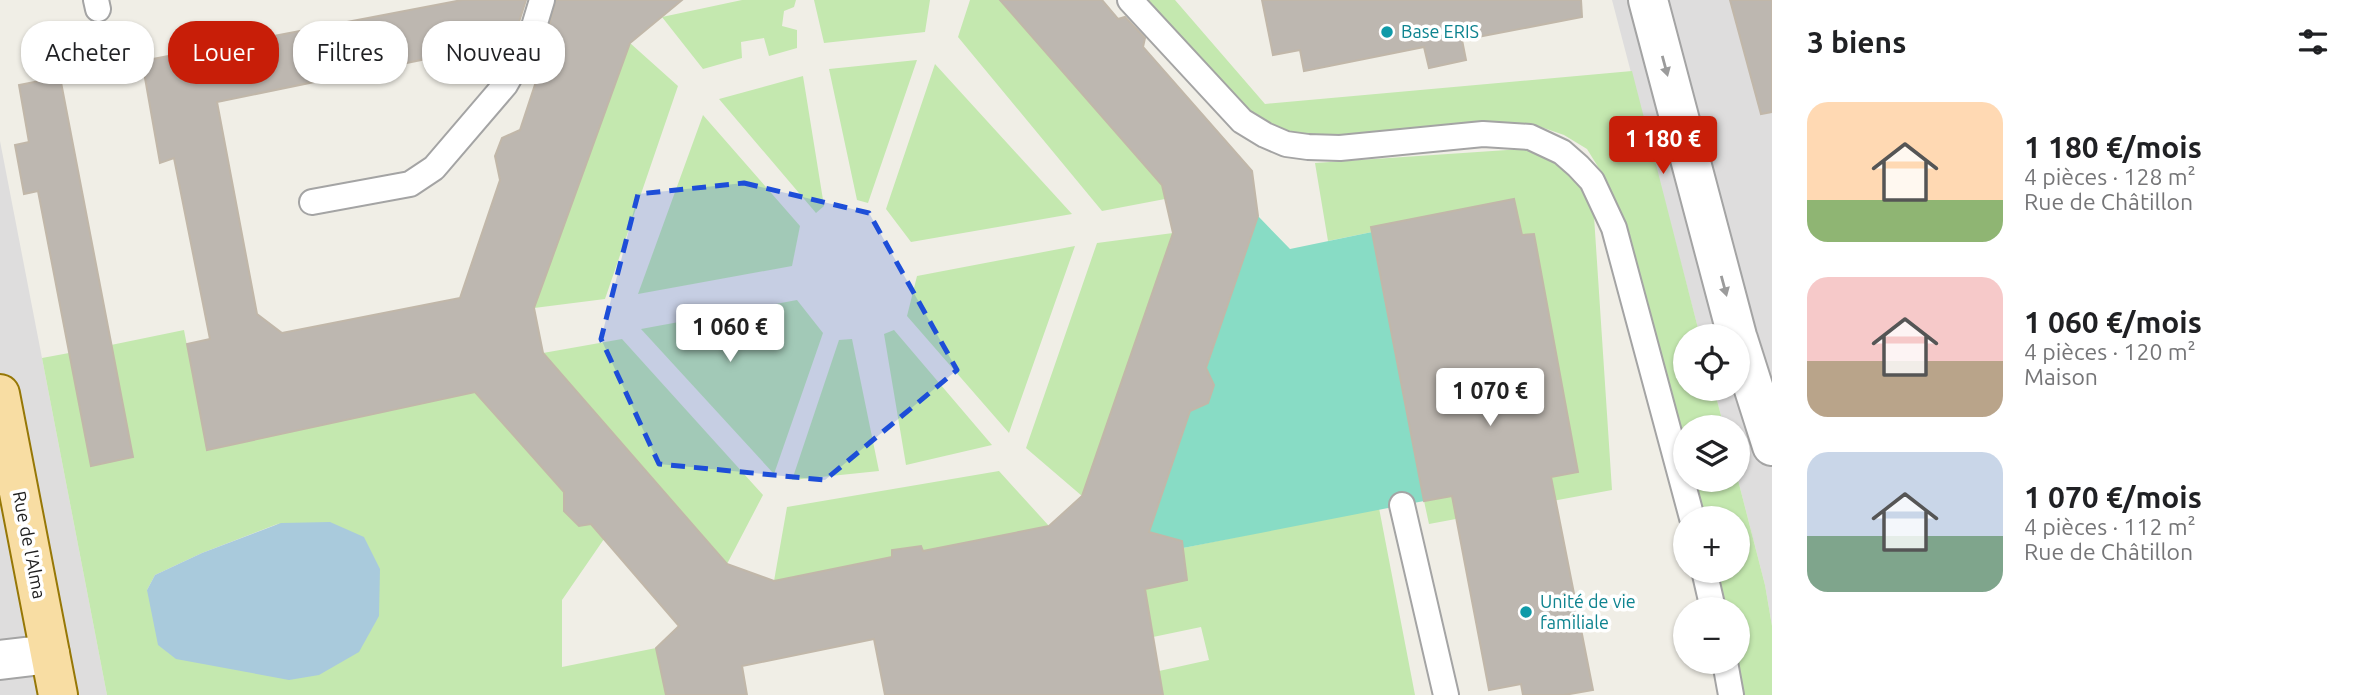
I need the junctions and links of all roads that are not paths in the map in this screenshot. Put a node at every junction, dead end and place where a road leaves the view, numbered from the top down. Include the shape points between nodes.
1 (542, 0) edge
2 (1130, 0) edge
3 (1647, 0) edge
4 (312, 202) dead end
5 (1734, 324) edge
6 (1750, 380) edge
7 (0, 394) edge
8 (1772, 446) edge
9 (1402, 505) dead end
10 (1689, 506) edge
11 (50, 654) junction
12 (0, 660) edge
13 (1727, 674) edge
14 (58, 695) edge
15 (1446, 695) edge
16 (1731, 695) edge

1 - 4 lane via 529,43 505,85 434,168 410,184
2 - 10 lane via 1242,121 1286,144 1340,148 1483,134 1530,137 1548,143 1578,166 1592,181 1614,228
3 -> 5 street
6 - 8 street
7 - 11 main road, Rue de l'Alma
9 - 15 lane
11 - 12 street
11 - 14 main road, Rue de l'Alma
13 - 16 lane

